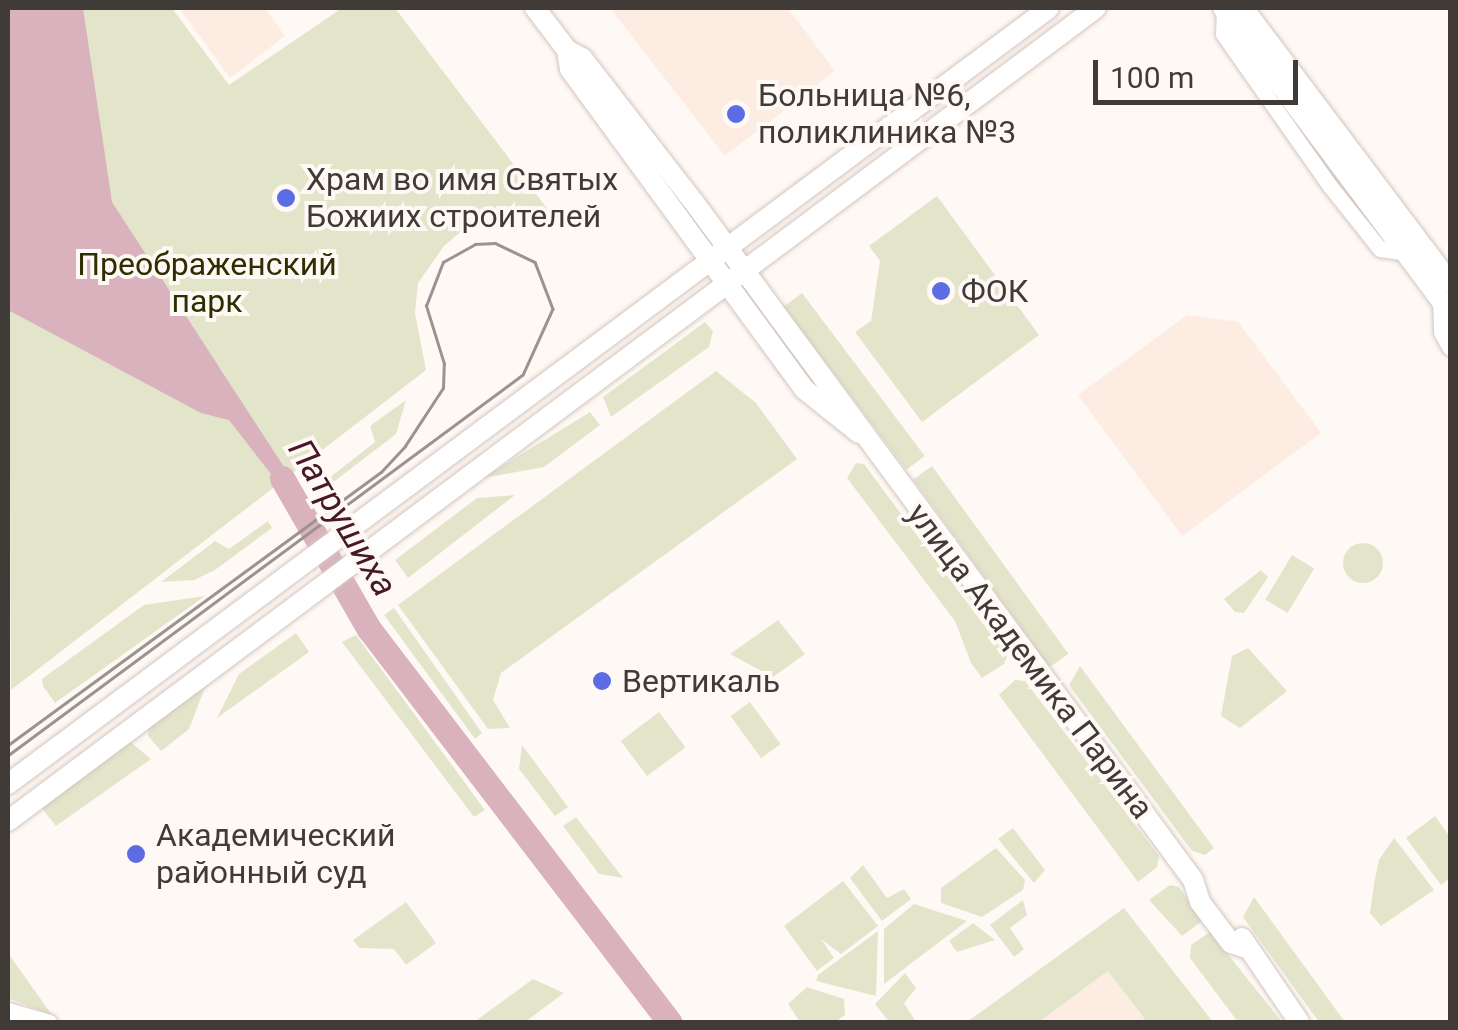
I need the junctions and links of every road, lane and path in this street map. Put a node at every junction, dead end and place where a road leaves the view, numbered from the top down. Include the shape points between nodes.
1 (536, 8) edge
2 (1049, 8) edge
3 (1096, 8) edge
4 (1223, 8) edge
5 (1243, 8) edge
6 (567, 50) junction
7 (728, 248) junction
8 (710, 260) junction
9 (747, 273) junction
10 (728, 286) junction
11 (1447, 297) edge
12 (1450, 348) edge
13 (861, 434) junction
14 (8, 784) edge
15 (8, 821) edge
16 (8, 1010) edge
17 (49, 1022) edge
18 (1299, 1022) edge

1 - 6 street, улица Академика Парина
2 - 7 street
3 - 9 street
4 - 11 street via 1407,254
5 - 11 street
6 - 7 street, улица Академика Парина via 582,58
6 - 8 street, улица Академика Парина via 570,68
7 - 8 street
7 - 9 street, улица Академика Парина
8 - 10 street, улица Академика Парина
8 - 14 street
9 - 10 street
9 - 13 street, улица Академика Парина
10 - 13 street, улица Академика Парина via 804,389
10 - 15 street
11 - 12 street via 1441,332
13 - 18 street, улица Академика Парина via 1199,889 1210,893 1241,934 1243,947
16 - 17 street

